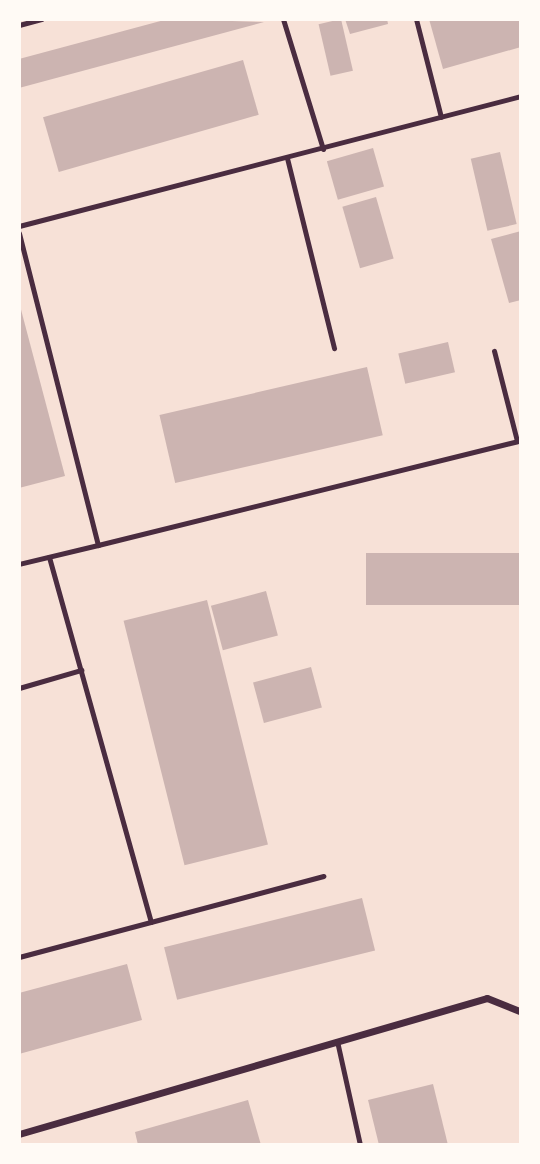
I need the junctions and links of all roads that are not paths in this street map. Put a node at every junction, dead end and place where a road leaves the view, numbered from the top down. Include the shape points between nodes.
1 (41, 19) edge
2 (283, 19) edge
3 (416, 19) edge
4 (19, 25) edge
5 (521, 96) edge
6 (442, 117) junction
7 (323, 149) junction
8 (287, 158) junction
9 (19, 226) edge
10 (19, 233) edge
11 (334, 348) dead end
12 (494, 351) dead end
13 (519, 440) edge
14 (98, 545) junction
15 (49, 557) junction
16 (19, 564) edge
17 (81, 670) junction
18 (19, 688) edge
19 (323, 876) dead end
20 (151, 922) junction
21 (19, 957) edge
22 (520, 1009) edge
23 (337, 1041) junction
24 (19, 1133) edge
25 (360, 1145) edge

1 - 4 lane
2 - 7 lane
3 - 6 lane
5 - 6 lane
6 - 7 lane
7 - 8 lane
8 - 9 lane
8 - 11 lane
10 - 14 lane
12 - 13 lane
13 - 14 lane
14 - 15 lane
15 - 16 lane
15 - 17 lane
17 - 18 lane
17 - 20 lane
19 - 20 lane
20 - 21 lane
22 - 23 street via 487,998
23 - 24 street
23 - 25 lane

